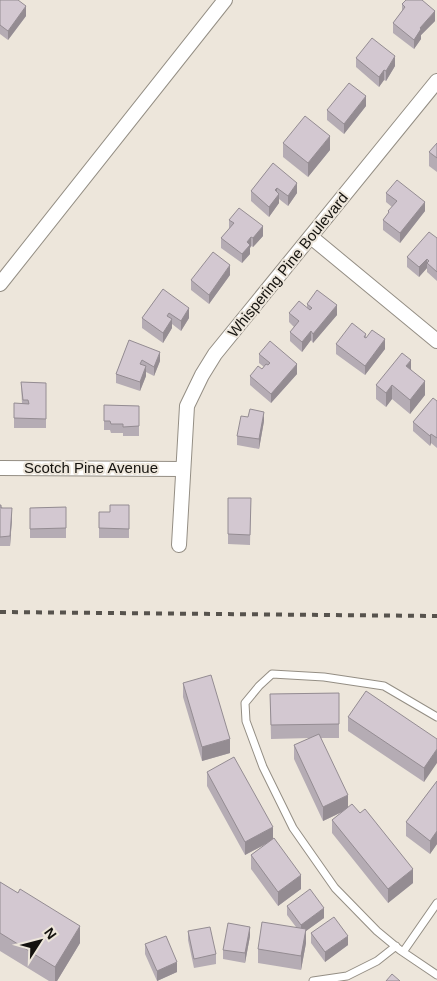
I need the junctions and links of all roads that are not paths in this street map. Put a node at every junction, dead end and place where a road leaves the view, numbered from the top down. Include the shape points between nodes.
1 (225, 0) edge
2 (437, 81) edge
3 (311, 238) junction
4 (0, 284) edge
5 (437, 341) edge
6 (0, 468) edge
7 (182, 469) junction
8 (178, 545) dead end
9 (437, 718) edge
10 (437, 903) edge
11 (396, 946) junction
12 (404, 952) junction
13 (437, 975) edge
14 (313, 981) edge

1 - 4 street
2 - 3 street, Whispering Pine Boulevard
3 - 5 street
3 - 7 street, Whispering Pine Boulevard via 215,354 202,375 187,406
6 - 7 street, Scotch Pine Avenue
7 - 8 street, Whispering Pine Boulevard
9 - 11 lane via 384,686 324,677 272,674 245,703 246,721 263,766 293,828 335,888
10 - 12 lane
11 - 12 lane
11 - 14 lane via 377,961 347,976
12 - 13 lane

